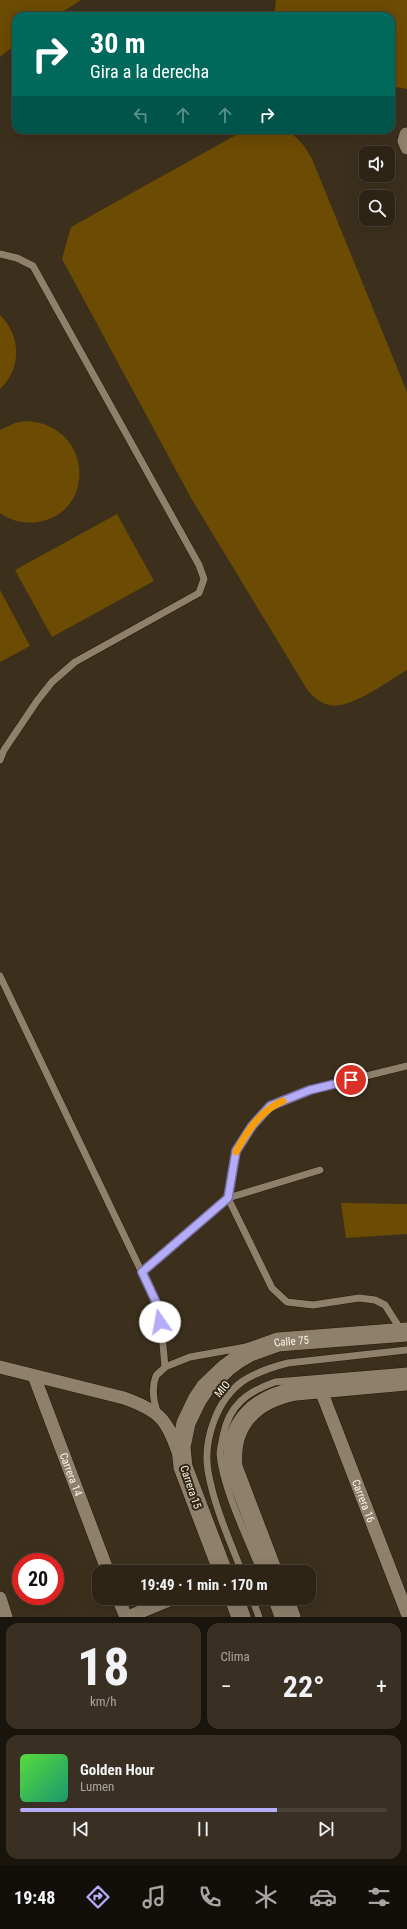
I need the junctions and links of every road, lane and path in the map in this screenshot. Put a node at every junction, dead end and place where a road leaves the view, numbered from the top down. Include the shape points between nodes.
1 (407, 133) edge
2 (407, 148) edge
3 (0, 254) edge
4 (0, 760) edge
5 (0, 976) edge
6 (407, 1066) edge
7 (320, 1170) dead end
8 (228, 1198) junction
9 (142, 1272) junction
10 (405, 1338) edge
11 (278, 1342) junction
12 (0, 1367) edge
13 (165, 1367) junction
14 (407, 1371) edge
15 (34, 1376) junction
16 (407, 1381) edge
17 (320, 1388) junction
18 (197, 1400) joint
19 (158, 1414) junction
20 (183, 1467) junction
21 (105, 1565) edge
22 (220, 1565) edge
23 (239, 1565) edge
24 (258, 1565) edge
25 (270, 1565) edge
26 (0, 1598) edge
27 (121, 1605) edge
28 (157, 1605) edge
29 (237, 1605) edge
30 (255, 1605) edge
31 (274, 1605) edge
32 (287, 1605) edge
33 (407, 1613) edge
34 (6, 1617) edge
35 (127, 1617) edge
36 (241, 1617) edge
37 (259, 1617) edge
38 (278, 1617) edge
39 (291, 1617) edge

1 - 2 street via 404,141
3 - 4 lane via 17,258 33,266 199,565 204,579 199,593 75,662 52,682 36,701
5 - 9 lane
6 - 8 lane via 310,1090 270,1106 252,1126 236,1151
7 - 8 lane
8 - 9 lane
8 - 10 lane via 272,1288 287,1302 313,1305 359,1298 375,1300 385,1305
9 - 13 lane via 156,1302
10 - 11 main road, Calle 75
10 - 23 lane, MIO via 270,1367 243,1382 230,1394 213,1425 208,1444 208,1469 222,1522
11 - 13 lane via 190,1357
11 - 18 main road, Calle 75 via 250,1352 226,1368 205,1388
12 - 15 street
13 - 19 lane via 156,1376 154,1402
14 - 24 lane, MIO via 275,1382 256,1389 240,1401 225,1427 220,1453 228,1487
15 - 19 street via 124,1398
15 - 21 street, Carrera 14
16 - 17 main road
17 - 25 main road via 288,1392 267,1400 246,1416 234,1444 233,1467
17 - 33 street, Carrera 16
18 - 20 main road, Carrera 15 via 183,1435
19 - 20 street via 168,1426
20 - 22 main road, Carrera 15
26 - 34 street
27 - 35 street
28 - 35 street
29 - 36 main road
30 - 37 lane
31 - 38 lane
32 - 39 main road

